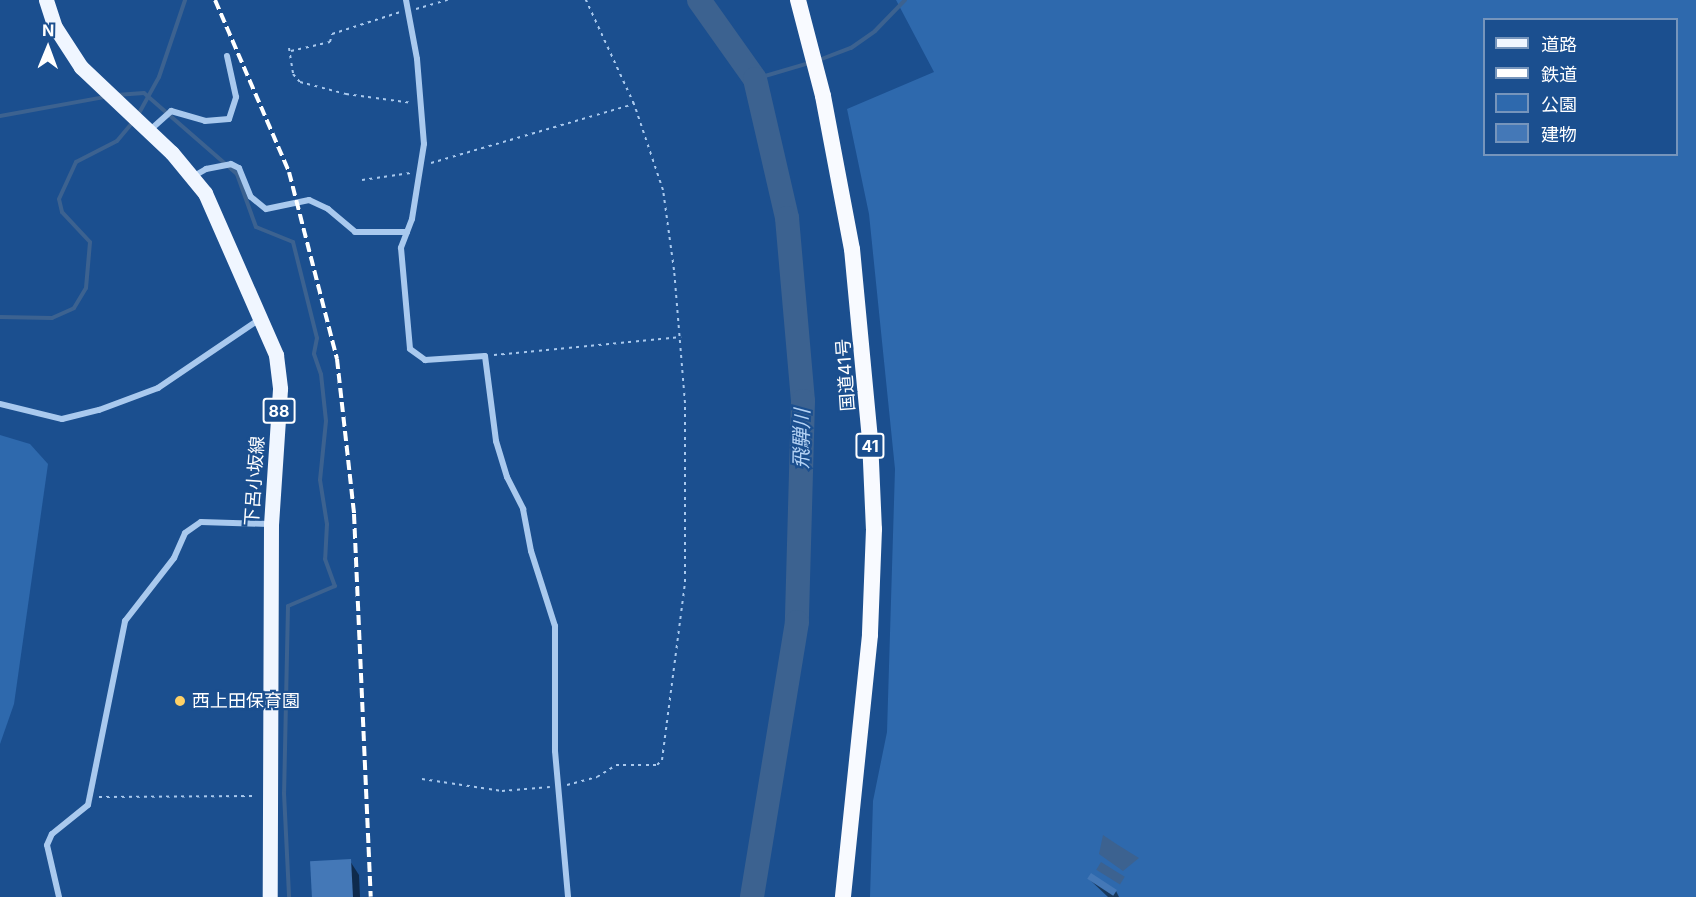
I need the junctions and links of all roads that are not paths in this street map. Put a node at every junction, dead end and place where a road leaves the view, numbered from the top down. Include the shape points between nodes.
1 (46, 0) edge
2 (406, 0) edge
3 (798, 0) edge
4 (227, 56) dead end
5 (149, 131) junction
6 (193, 176) junction
7 (407, 232) junction
8 (261, 319) junction
9 (0, 404) edge
10 (270, 524) junction
11 (59, 897) edge
12 (270, 897) edge
13 (568, 897) edge
14 (843, 897) edge

1 - 5 main road, 下呂小坂線 / 88 via 55,27 81,67
2 - 7 street via 417,59 424,144
3 - 14 highway, 国道41号 / 41 via 823,96 852,249 872,473 870,635
4 - 5 street via 236,97 229,120 205,121 171,111
5 - 6 main road, 下呂小坂線 / 88
6 - 7 street via 231,164 239,168 250,197 266,209 309,200 328,209 355,232
6 - 8 main road, 下呂小坂線 / 88 via 216,216
7 - 13 street via 401,248 401,277 410,349 425,360 485,356 496,441 507,477 523,508 531,551 555,626 559,787
8 - 9 street via 158,388 99,410 62,419
8 - 10 main road, 下呂小坂線 / 88 via 276,355 280,389
10 - 11 street via 201,522 185,533 174,558 125,621 88,805 52,834 47,845
10 - 12 main road, 下呂小坂線 / 88

